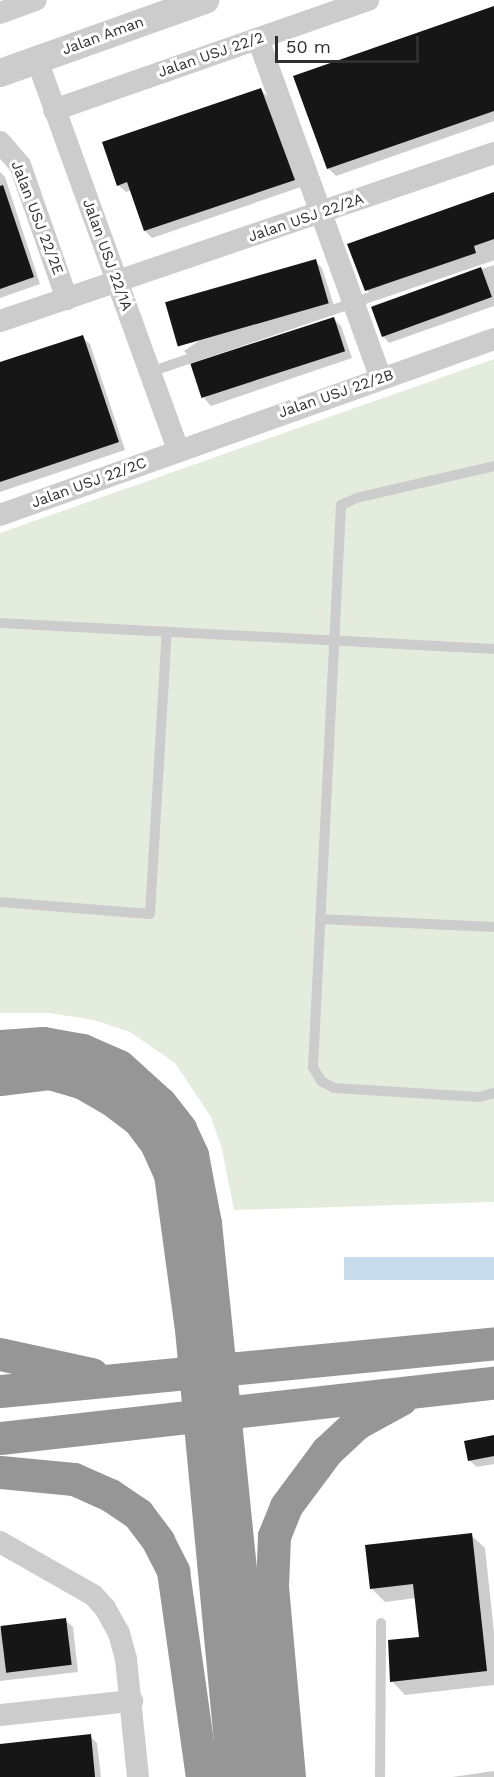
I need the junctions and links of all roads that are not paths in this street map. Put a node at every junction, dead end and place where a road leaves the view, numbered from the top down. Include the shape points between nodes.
1 (36, 0) edge
2 (205, 0) edge
3 (368, 0) edge
4 (0, 13) edge
5 (258, 39) junction
6 (37, 60) junction
7 (0, 73) edge
8 (54, 110) junction
9 (0, 142) edge
10 (494, 153) edge
11 (322, 213) junction
12 (494, 255) edge
13 (117, 280) junction
14 (67, 299) junction
15 (354, 302) junction
16 (0, 321) edge
17 (494, 339) edge
18 (150, 372) junction
19 (381, 378) junction
20 (178, 450) junction
21 (494, 466) edge
22 (0, 515) edge
23 (0, 623) edge
24 (167, 632) junction
25 (332, 640) junction
26 (494, 649) edge
27 (0, 902) edge
28 (320, 919) junction
29 (494, 927) edge
30 (0, 1046) edge
31 (0, 1079) edge
32 (494, 1093) edge
33 (149, 1111) junction
34 (494, 1343) edge
35 (0, 1354) edge
36 (120, 1381) junction
37 (494, 1383) edge
38 (428, 1389) junction
39 (0, 1391) edge
40 (7, 1439) edge
41 (0, 1473) edge
42 (0, 1542) edge
43 (381, 1623) dead end
44 (132, 1701) junction
45 (0, 1714) edge
46 (138, 1777) edge
47 (202, 1777) edge
48 (233, 1777) edge
49 (261, 1777) edge
50 (289, 1777) edge
51 (380, 1777) edge

1 - 4 street
2 - 6 street, Jalan Aman
3 - 5 street, Jalan USJ 22/2
5 - 8 street, Jalan USJ 22/2
5 - 11 street
6 - 7 street, Jalan Aman
6 - 8 street, Jalan USJ 22/1A
8 - 13 street, Jalan USJ 22/1A
9 - 14 street, Jalan USJ 22/2E via 20,165
10 - 11 street, Jalan USJ 22/2A
11 - 13 street, Jalan USJ 22/2A
11 - 15 street
12 - 15 lane
13 - 14 street, Jalan USJ 22/2A
13 - 18 street, Jalan USJ 22/1A
14 - 16 street, Jalan USJ 22/2A
15 - 18 lane
15 - 19 street
17 - 19 street, Jalan USJ 22/2B
18 - 20 street, Jalan USJ 22/1A
19 - 20 street, Jalan USJ 22/2B
20 - 22 street, Jalan USJ 22/2C
21 - 25 lane via 357,498 341,506
23 - 24 lane
24 - 25 lane
24 - 27 lane via 150,914
25 - 26 lane
25 - 28 lane
28 - 29 lane
28 - 32 lane via 313,1067 321,1081 346,1088 479,1097
30 - 33 highway via 43,1042 82,1050 119,1066
31 - 33 highway via 49,1073
33 - 48 highway via 156,1143 170,1174 178,1215
33 - 49 highway via 180,1129 200,1187
34 - 36 highway
35 - 36 highway
36 - 39 highway
37 - 38 highway
38 - 40 highway
38 - 50 highway via 386,1405 357,1423 327,1451 286,1506 274,1536 272,1586
41 - 47 highway via 74,1479 110,1495 138,1514 159,1542 173,1571
42 - 44 street via 93,1595 105,1608 119,1633
43 - 51 lane
44 - 45 street
44 - 46 street

